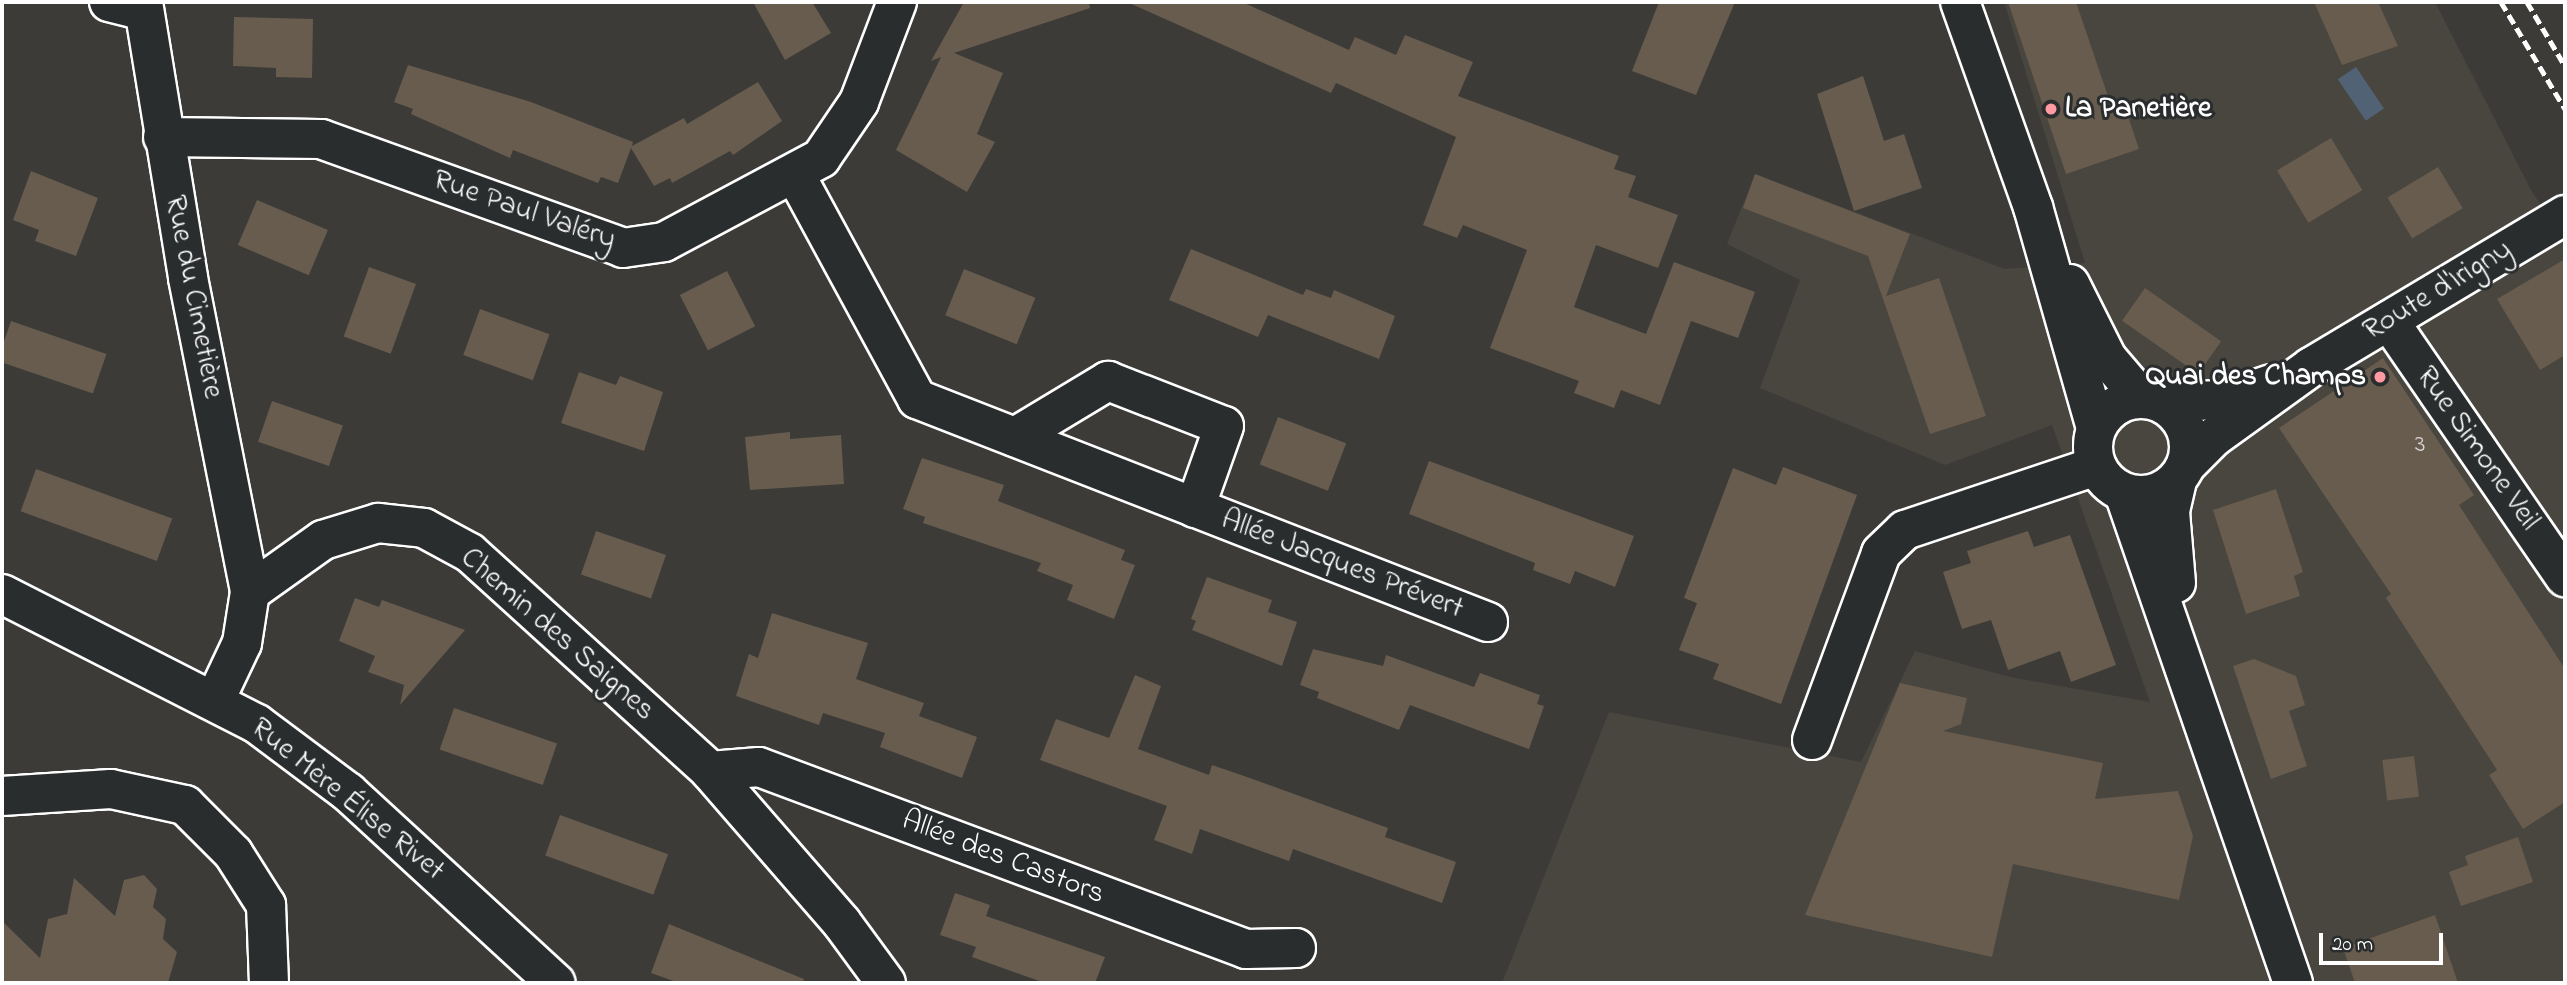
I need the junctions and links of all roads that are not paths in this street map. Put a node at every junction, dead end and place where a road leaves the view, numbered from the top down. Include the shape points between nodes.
1 (897, 2) edge
2 (1960, 2) edge
3 (131, 4) edge
4 (163, 137) junction
5 (796, 176) junction
6 (2032, 207) junction
7 (2565, 215) edge
8 (2389, 321) junction
9 (2311, 367) junction
10 (2150, 400) junction
11 (2096, 428) junction
12 (1015, 438) junction
13 (2096, 466) junction
14 (2182, 472) junction
15 (2124, 493) junction
16 (1195, 508) junction
17 (2565, 578) edge
18 (250, 592) junction
19 (2, 594) edge
20 (1488, 622) dead end
21 (215, 700) junction
22 (2209, 732) junction
23 (1812, 740) dead end
24 (710, 771) junction
25 (2, 796) edge
26 (1296, 948) dead end
27 (269, 983) edge
28 (556, 983) edge
29 (886, 983) edge
30 (2293, 983) edge

1 - 5 street, Rue Paul Valéry via 859,102 821,158
2 - 6 street
3 - 4 street, Rue du Cimetière
4 - 5 street, Rue Paul Valéry via 321,139 623,248 664,242
4 - 18 street, Rue du Cimetière
5 - 12 street, Allée Jacques Prévert via 917,399
6 - 10 street via 2106,359
6 - 11 street
7 - 8 street, Route d'Irigny
8 - 9 street, Route d'Irigny
8 - 17 street, Rue Simone Veil
9 - 10 street, Route d'Irigny via 2224,401
9 - 14 street, Route d'Irigny via 2214,437
10 - 11 street via 2114,407
10 - 14 street via 2182,421 2189,450
11 - 13 street
12 - 16 street, Allée Jacques Prévert
12 - 16 street, Allée Jacques Prévert via 1108,381 1224,426
13 - 15 street
13 - 23 street via 1905,530 1881,553
14 - 15 street via 2152,495
14 - 22 street via 2170,543
15 - 22 street
16 - 20 street, Allée Jacques Prévert
18 - 21 street via 242,643
18 - 24 street, Chemin des Saignes via 323,540 378,523 424,528 470,553
19 - 21 street, Rue Mère Élise Rivet
21 - 28 street, Rue Mère Élise Rivet via 348,792
22 - 30 street
24 - 26 street, Allée des Castors via 759,766 1246,949
24 - 29 street, Chemin des Saignes via 842,923
25 - 27 street via 111,789 185,805 233,853 266,905

